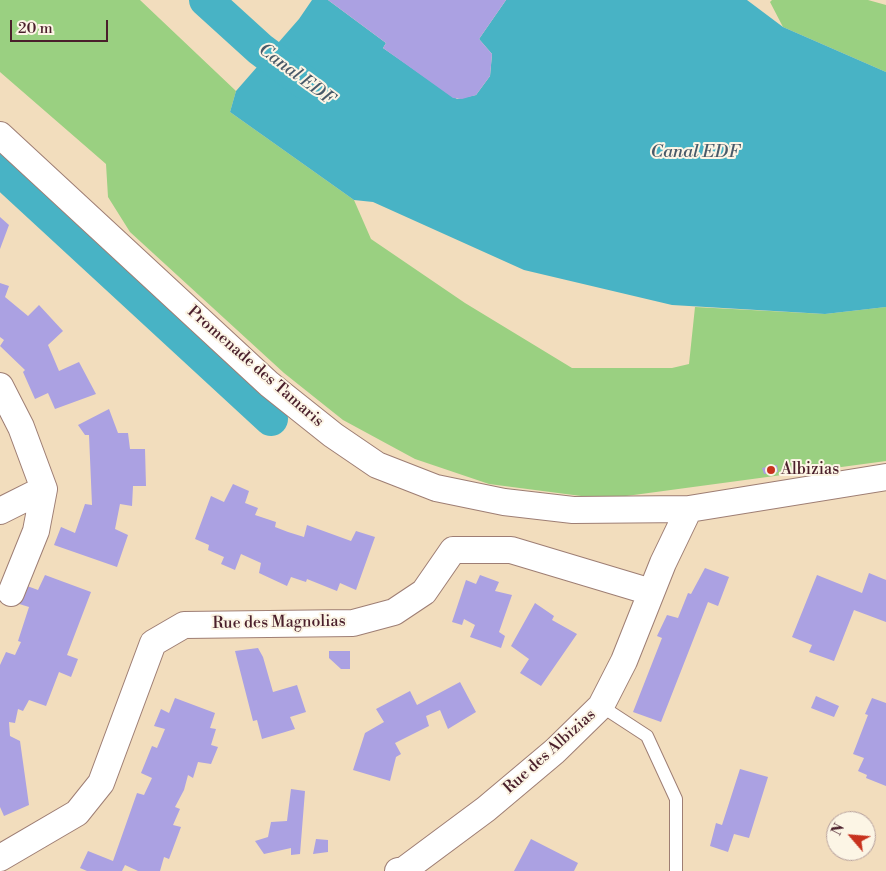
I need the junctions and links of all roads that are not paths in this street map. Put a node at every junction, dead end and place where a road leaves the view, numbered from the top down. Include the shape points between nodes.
1 (0, 135) edge
2 (0, 386) edge
3 (886, 477) edge
4 (44, 489) junction
5 (690, 509) junction
6 (0, 511) edge
7 (652, 592) junction
8 (11, 593) dead end
9 (601, 706) junction
10 (0, 858) edge
11 (398, 871) edge
12 (676, 871) edge

1 - 5 street, Promenade des Tamaris via 269,384 376,465 436,488 504,502 573,510
2 - 4 street via 21,427
3 - 5 street, Promenade des Tamaris
4 - 6 street
4 - 8 street via 36,531
5 - 7 street, Rue des Albizias
7 - 9 street, Rue des Albizias via 624,661
7 - 10 street, Rue des Magnolias via 510,550 453,550 424,592 394,612 353,622 184,624 153,643 101,783 77,814
9 - 11 street, Rue des Albizias via 555,751 486,809 404,870
9 - 12 lane via 647,736 676,798

